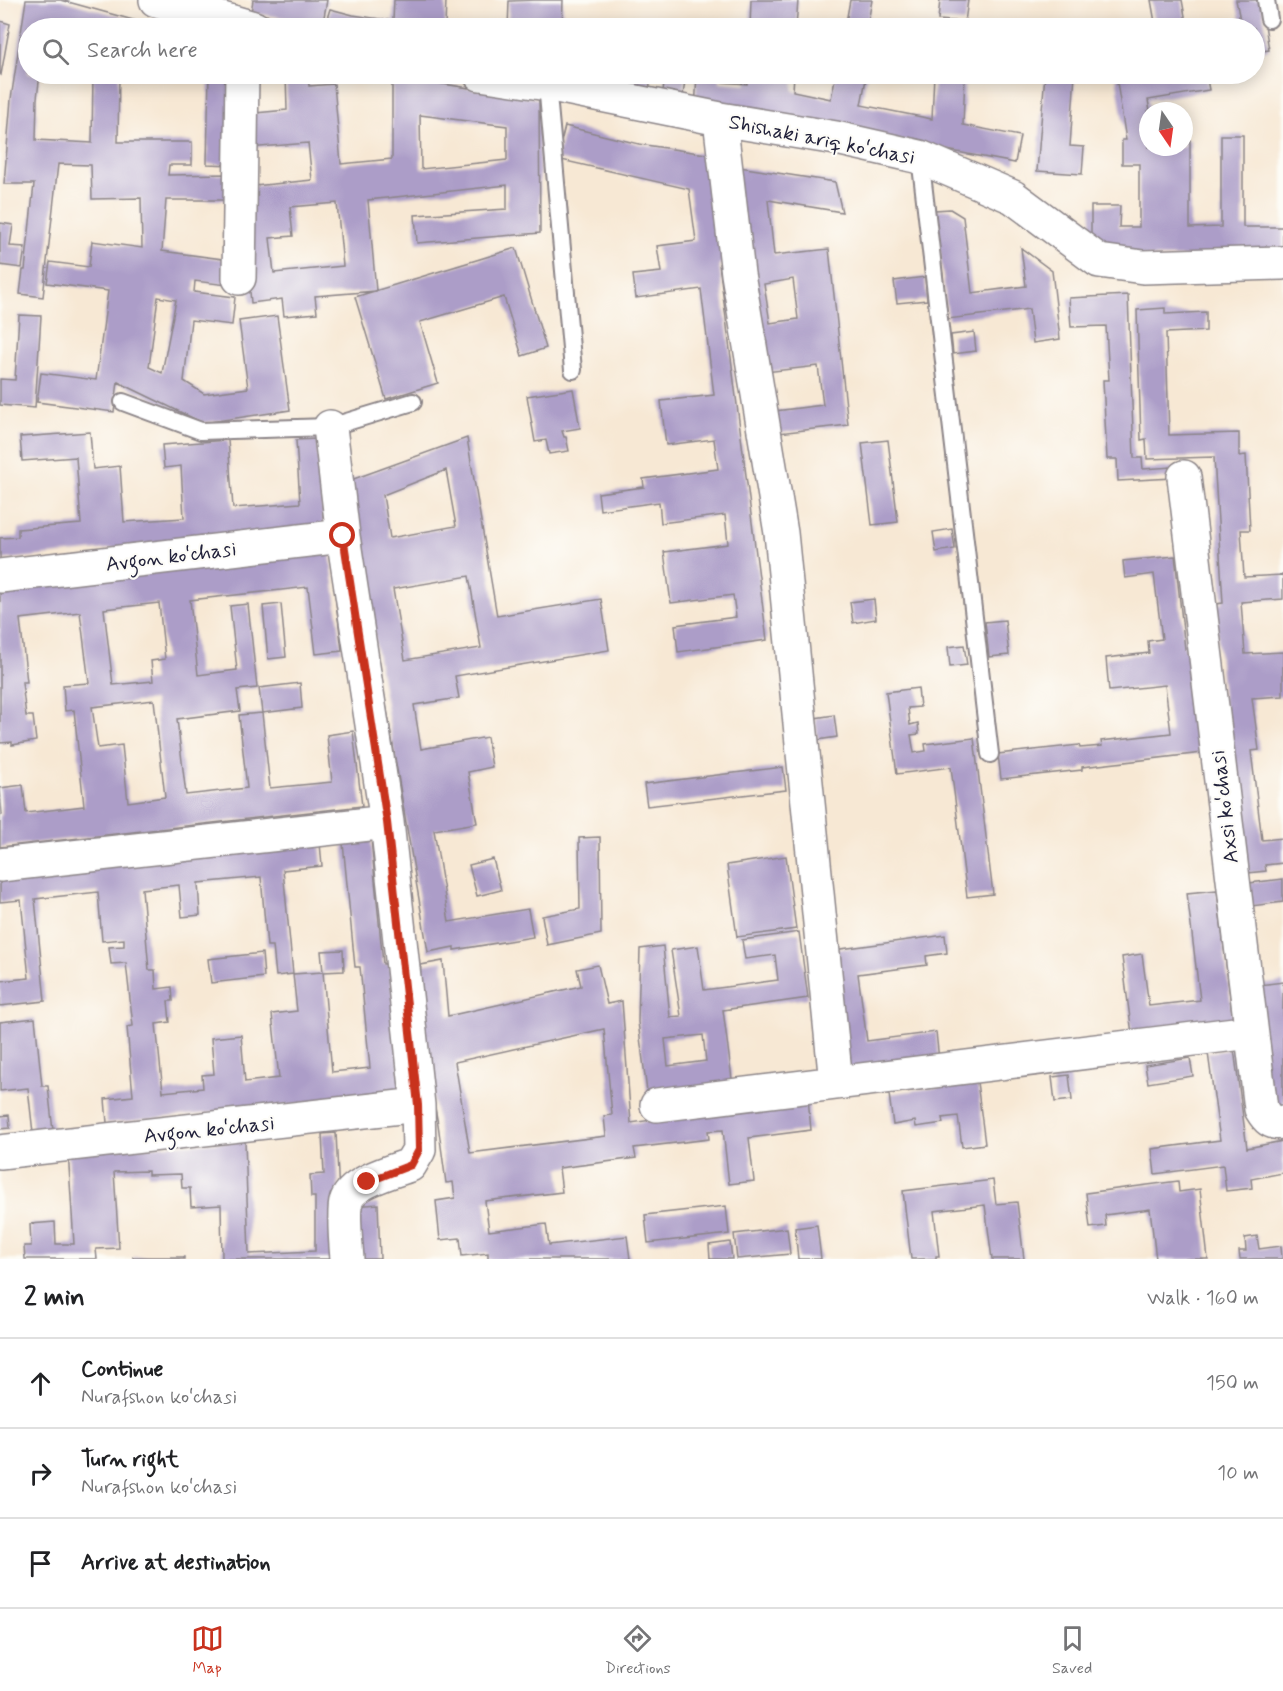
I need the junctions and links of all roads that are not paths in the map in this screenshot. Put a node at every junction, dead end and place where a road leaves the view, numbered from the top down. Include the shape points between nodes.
1 (156, 0) edge
2 (1266, 0) edge
3 (214, 18) edge
4 (1269, 19) dead end
5 (242, 84) edge
6 (547, 84) joint
7 (720, 119) junction
8 (920, 157) junction
9 (1283, 263) edge
10 (239, 278) dead end
11 (573, 370) dead end
12 (123, 402) dead end
13 (413, 402) dead end
14 (330, 427) junction
15 (1184, 477) dead end
16 (343, 536) junction
17 (0, 576) edge
18 (990, 754) dead end
19 (387, 822) junction
20 (0, 865) edge
21 (1251, 1032) junction
22 (836, 1083) junction
23 (418, 1105) junction
24 (657, 1105) dead end
25 (1283, 1122) edge
26 (0, 1152) edge
27 (347, 1259) edge

1 - 3 street
2 - 4 lane
5 - 10 street
6 - 7 street, Shishaki ariq koʻchasi
6 - 11 lane
7 - 8 street, Shishaki ariq koʻchasi
7 - 22 street via 738,274 781,532
8 - 9 street, Shishaki ariq koʻchasi via 1013,197 1099,261 1143,267
8 - 18 lane
12 - 14 lane via 201,431
13 - 14 lane
14 - 16 street
15 - 21 street, Axsi koʻchasi
16 - 17 street, Avgon koʻchasi
16 - 19 street
19 - 20 street
19 - 23 street
21 - 22 street
21 - 25 street, Axsi koʻchasi via 1261,1109 1267,1120
22 - 24 street
23 - 26 street, Avgon koʻchasi
23 - 27 street via 419,1150 411,1165 367,1182 346,1201

